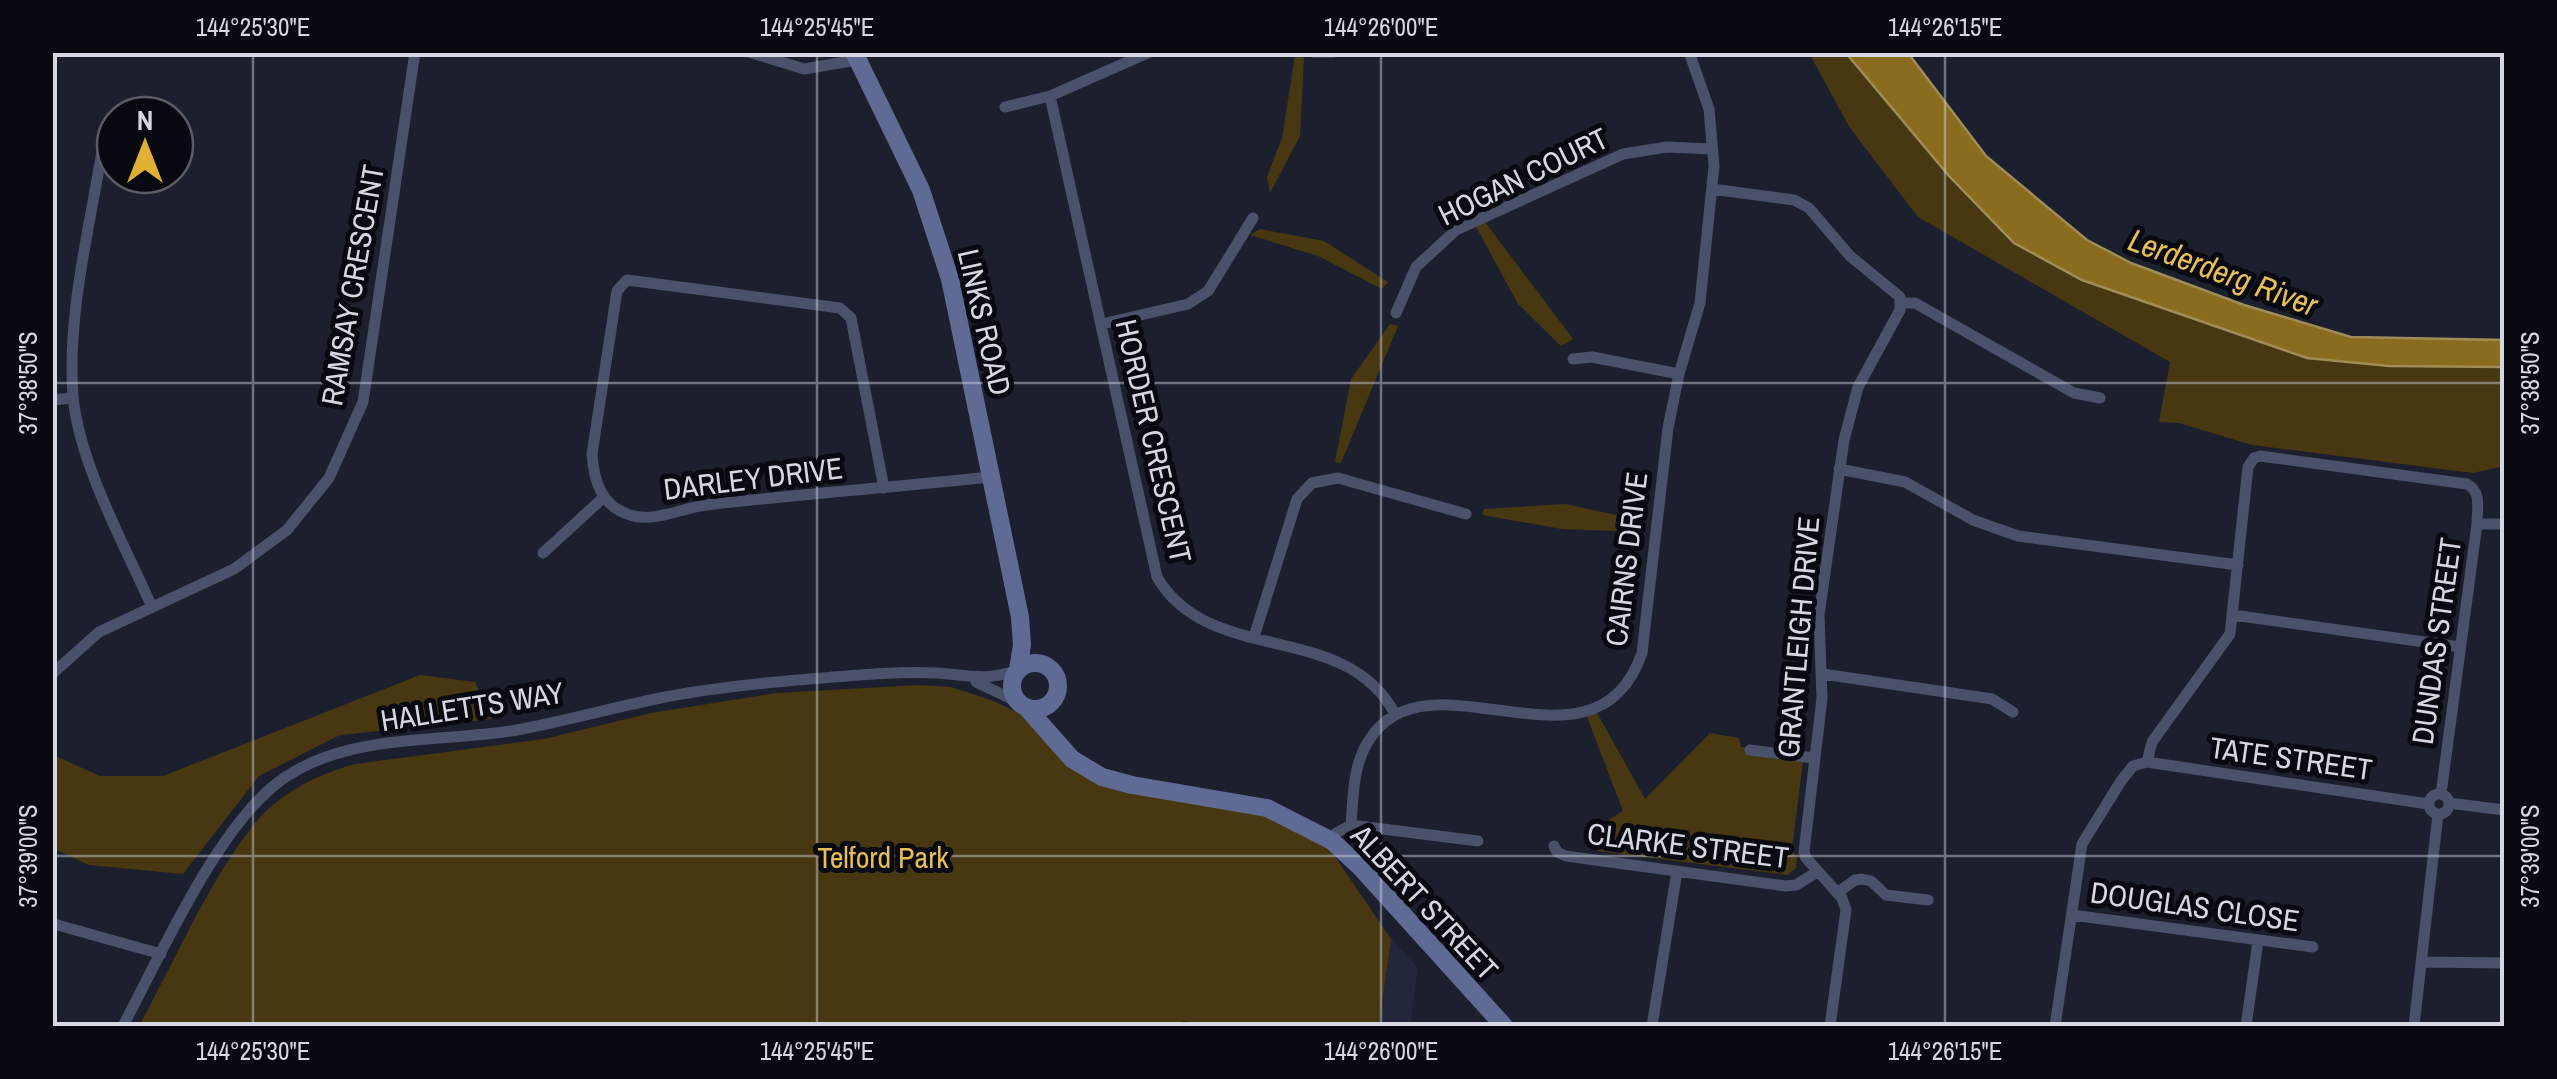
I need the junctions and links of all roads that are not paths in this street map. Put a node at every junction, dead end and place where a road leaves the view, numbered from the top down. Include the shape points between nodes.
1 (415, 52) edge
2 (749, 52) edge
3 (1150, 52) edge
4 (1314, 52) edge
5 (1332, 52) edge
6 (1690, 52) edge
7 (856, 56) edge
8 (1050, 96) junction
9 (1005, 107) dead end
10 (1712, 149) junction
11 (1712, 188) junction
12 (95, 194) edge
13 (1253, 218) dead end
14 (1900, 303) junction
15 (1396, 313) dead end
16 (1102, 324) junction
17 (1573, 360) dead end
18 (1679, 374) junction
19 (74, 398) junction
20 (2100, 398) dead end
21 (52, 400) edge
22 (1840, 469) junction
23 (991, 477) junction
24 (884, 488) junction
25 (604, 497) junction
26 (1466, 514) dead end
27 (2476, 524) junction
28 (2504, 524) edge
29 (543, 553) dead end
30 (2238, 566) junction
31 (151, 605) junction
32 (2232, 616) junction
33 (1020, 618) junction
34 (1254, 636) junction
35 (2460, 647) junction
36 (1044, 665) junction
37 (1018, 670) junction
38 (52, 674) edge
39 (1823, 674) junction
40 (968, 678) junction
41 (1054, 698) junction
42 (1022, 705) junction
43 (2014, 712) dead end
44 (1395, 714) junction
45 (1750, 750) dead end
46 (1814, 758) junction
47 (1072, 759) junction
48 (2147, 762) junction
49 (2445, 799) junction
50 (2428, 804) junction
51 (2504, 810) edge
52 (2438, 814) junction
53 (1350, 825) junction
54 (1332, 841) junction
55 (1478, 841) dead end
56 (1554, 846) dead end
57 (1677, 871) junction
58 (1818, 872) junction
59 (1838, 893) junction
60 (1928, 900) dead end
61 (2072, 915) junction
62 (54, 924) edge
63 (2258, 941) junction
64 (2312, 947) dead end
65 (161, 954) junction
66 (2423, 962) junction
67 (2504, 963) edge
68 (123, 1026) edge
69 (1504, 1026) edge
70 (1652, 1026) edge
71 (1830, 1026) edge
72 (2056, 1026) edge
73 (2246, 1026) edge
74 (2414, 1026) edge

1 - 31 street, RAMSAY CRESCENT via 363,402 330,478 286,530 234,570
2 - 7 street via 804,69
3 - 8 street
4 - 5 street
6 - 10 street, CAIRNS DRIVE via 1709,109
7 - 23 street, LINKS ROAD via 921,190 950,279
8 - 9 street
8 - 16 street, HORDER CRESCENT
10 - 11 street, CAIRNS DRIVE
10 - 15 street, HOGAN COURT via 1623,154 1456,230 1416,267
11 - 14 street via 1809,208
11 - 18 street, CAIRNS DRIVE via 1700,303
12 - 19 street via 75,318
13 - 16 street via 1208,290 1188,304
14 - 20 street via 1915,303 2074,393
14 - 22 street, GRANTLEIGH DRIVE via 1858,387
16 - 34 street, HORDER CRESCENT via 1157,576 1196,618
17 - 18 street via 1592,357
18 - 44 street, CAIRNS DRIVE via 1642,653 1628,680 1595,708 1574,715 1441,704
19 - 21 street
19 - 31 street via 92,473
22 - 30 street via 1906,482 1973,520 2018,536
22 - 39 street, GRANTLEIGH DRIVE via 1819,615
23 - 24 street, DARLEY DRIVE
23 - 33 street, LINKS ROAD
24 - 25 street, DARLEY DRIVE via 658,516 632,516
24 - 25 street, DARLEY DRIVE via 850,318 840,308 627,280 617,291 592,454 594,480
25 - 29 street
26 - 34 street via 1338,478 1312,483 1297,499
27 - 28 street
27 - 30 street, DUNDAS STREET via 2478,495 2467,484 2260,456 2248,467
27 - 35 street, DUNDAS STREET
30 - 32 street
31 - 38 street, RAMSAY CRESCENT via 99,632
32 - 35 street
32 - 48 street via 2228,638 2152,742
33 - 36 street, LINKS ROAD
33 - 37 street, LINKS ROAD
34 - 44 street, HORDER CRESCENT via 1346,664 1372,681
35 - 49 street, DUNDAS STREET
36 - 37 street
36 - 41 street via 1058,682
37 - 40 street, HALLETTS WAY
37 - 42 street via 1012,688
39 - 43 street via 1979,697
39 - 46 street, GRANTLEIGH DRIVE
40 - 42 street, HALLETTS WAY
40 - 65 street, HALLETTS WAY via 894,673 756,683 491,734 350,749 286,778 247,812
41 - 42 street via 1042,708
41 - 47 street via 1053,719
42 - 47 street, ALBERT STREET
44 - 53 street via 1363,749
45 - 46 street
46 - 58 street, GRANTLEIGH DRIVE via 1804,852
47 - 54 street, ALBERT STREET via 1132,785 1266,808
48 - 50 street, TATE STREET
48 - 61 street via 2120,781 2083,840
49 - 50 street via 2432,796
49 - 51 street
49 - 52 street via 2445,812
50 - 52 street
52 - 66 street
53 - 54 street
53 - 55 street
54 - 69 street, ALBERT STREET
56 - 57 street, CLARKE STREET via 1566,856
57 - 58 street, CLARKE STREET via 1786,886
57 - 70 street
58 - 59 street, GRANTLEIGH DRIVE
59 - 60 street via 1862,879 1886,894
59 - 71 street via 1846,910
61 - 63 street, DOUGLAS CLOSE
61 - 72 street
62 - 65 street
63 - 64 street, DOUGLAS CLOSE
63 - 73 street
65 - 68 street, HALLETTS WAY
66 - 67 street
66 - 74 street

